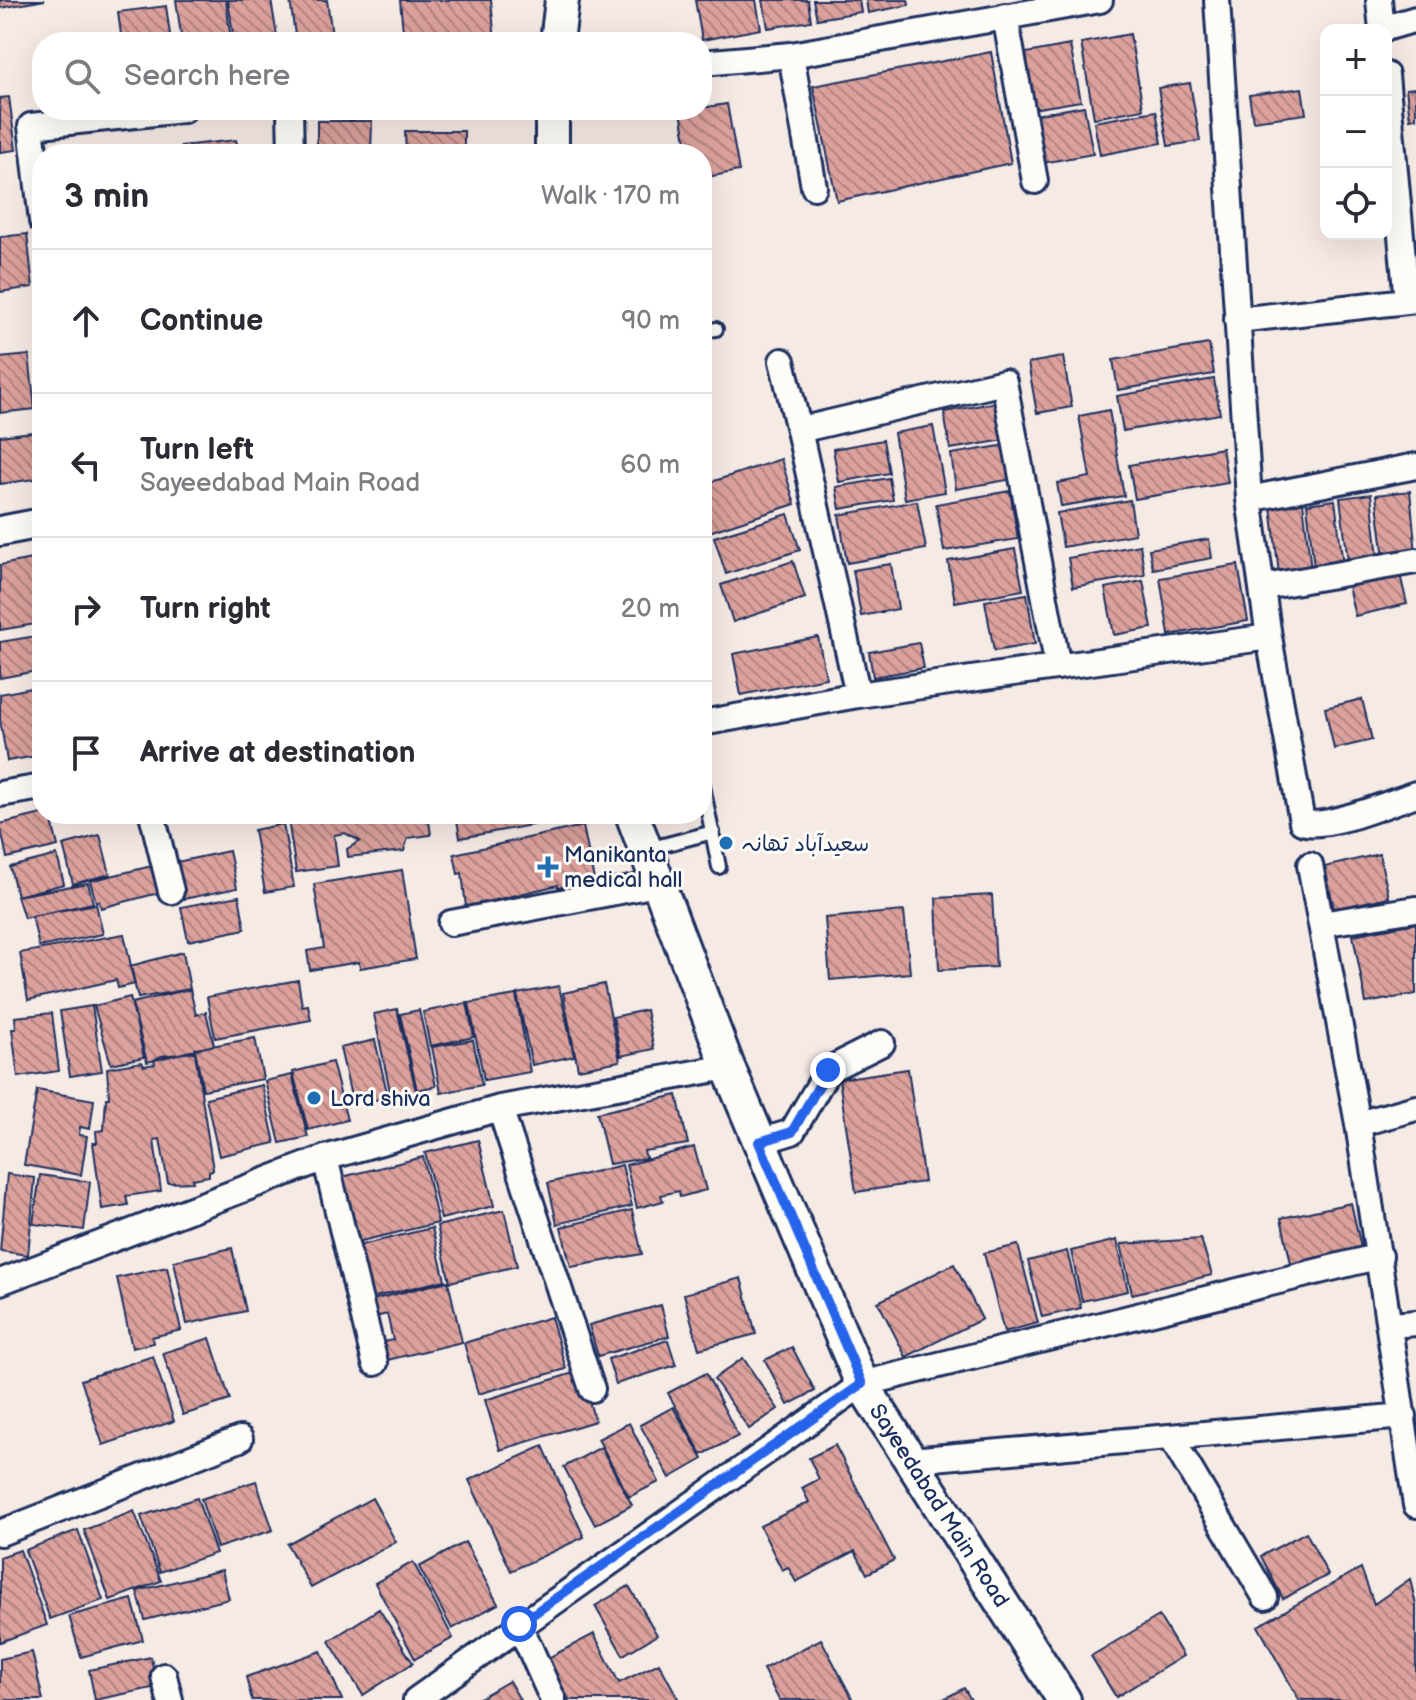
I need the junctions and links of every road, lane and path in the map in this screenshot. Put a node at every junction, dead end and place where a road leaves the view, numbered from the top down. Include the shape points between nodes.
1 (562, 0) edge
2 (1100, 0) edge
3 (1217, 0) edge
4 (1379, 0) edge
5 (1005, 16) junction
6 (1416, 19) edge
7 (1381, 24) edge
8 (1392, 27) edge
9 (558, 32) edge
10 (791, 55) junction
11 (712, 62) edge
12 (1388, 96) edge
13 (88, 120) edge
14 (290, 120) edge
15 (552, 120) edge
16 (33, 144) edge
17 (291, 144) edge
18 (552, 144) edge
19 (1035, 181) dead end
20 (814, 187) dead end
21 (1412, 301) edge
22 (1237, 320) junction
23 (716, 329) dead end
24 (712, 330) edge
25 (782, 361) dead end
26 (799, 430) junction
27 (1416, 466) edge
28 (1249, 499) junction
29 (32, 525) edge
30 (0, 531) edge
31 (1416, 561) edge
32 (1264, 587) junction
33 (1269, 637) junction
34 (1058, 667) junction
35 (858, 695) junction
36 (712, 721) edge
37 (32, 789) edge
38 (0, 794) edge
39 (1416, 794) edge
40 (154, 824) edge
41 (636, 824) edge
42 (711, 824) edge
43 (713, 832) junction
44 (645, 850) junction
45 (1310, 865) dead end
46 (719, 867) dead end
47 (657, 884) junction
48 (171, 891) dead end
49 (1416, 909) edge
50 (451, 923) dead end
51 (1321, 924) junction
52 (882, 1043) dead end
53 (728, 1067) junction
54 (500, 1108) junction
55 (1416, 1108) edge
56 (1358, 1124) junction
57 (759, 1142) junction
58 (325, 1158) junction
59 (1380, 1256) junction
60 (0, 1282) edge
61 (1416, 1323) edge
62 (1391, 1325) junction
63 (375, 1363) dead end
64 (862, 1384) junction
65 (592, 1389) dead end
66 (1404, 1416) junction
67 (240, 1439) dead end
68 (1172, 1439) junction
69 (911, 1460) junction
70 (1416, 1505) edge
71 (0, 1533) edge
72 (1265, 1597) dead end
73 (519, 1624) junction
74 (416, 1700) edge
75 (553, 1700) edge
76 (1064, 1700) edge

1 - 9 main road
2 - 5 street
3 - 22 street
4 - 7 street
5 - 10 street
5 - 19 street
6 - 8 street
10 - 11 street
10 - 20 street
12 - 21 street
13 - 16 street via 31,126
14 - 17 street
15 - 18 main road
21 - 22 street
22 - 28 street
23 - 24 lane
25 - 26 street
26 - 34 street via 1004,382
26 - 35 street
27 - 28 street
28 - 32 street
29 - 30 street
31 - 32 street
32 - 33 street
33 - 34 street
33 - 39 street via 1302,822 1332,821
34 - 35 street
35 - 36 street
37 - 38 street
40 - 48 street
41 - 44 main road, Sayeedabad Main Road
42 - 43 lane
43 - 44 lane
43 - 46 lane
44 - 47 main road, Sayeedabad Main Road
45 - 51 street
47 - 50 street
47 - 53 main road, Sayeedabad Main Road
49 - 51 street
51 - 56 street
52 - 57 street via 828,1070 792,1132
53 - 54 street
53 - 57 main road, Sayeedabad Main Road
54 - 58 street
54 - 65 street
55 - 56 street
56 - 59 street
57 - 64 main road, Sayeedabad Main Road
58 - 60 street
58 - 63 street
59 - 62 street
59 - 64 street
61 - 62 street
62 - 66 street
64 - 69 main road, Sayeedabad Main Road
64 - 73 street
66 - 68 street
66 - 70 street
67 - 71 street
68 - 69 street
68 - 72 street
69 - 76 main road, Sayeedabad Main Road
73 - 74 street
73 - 75 street

